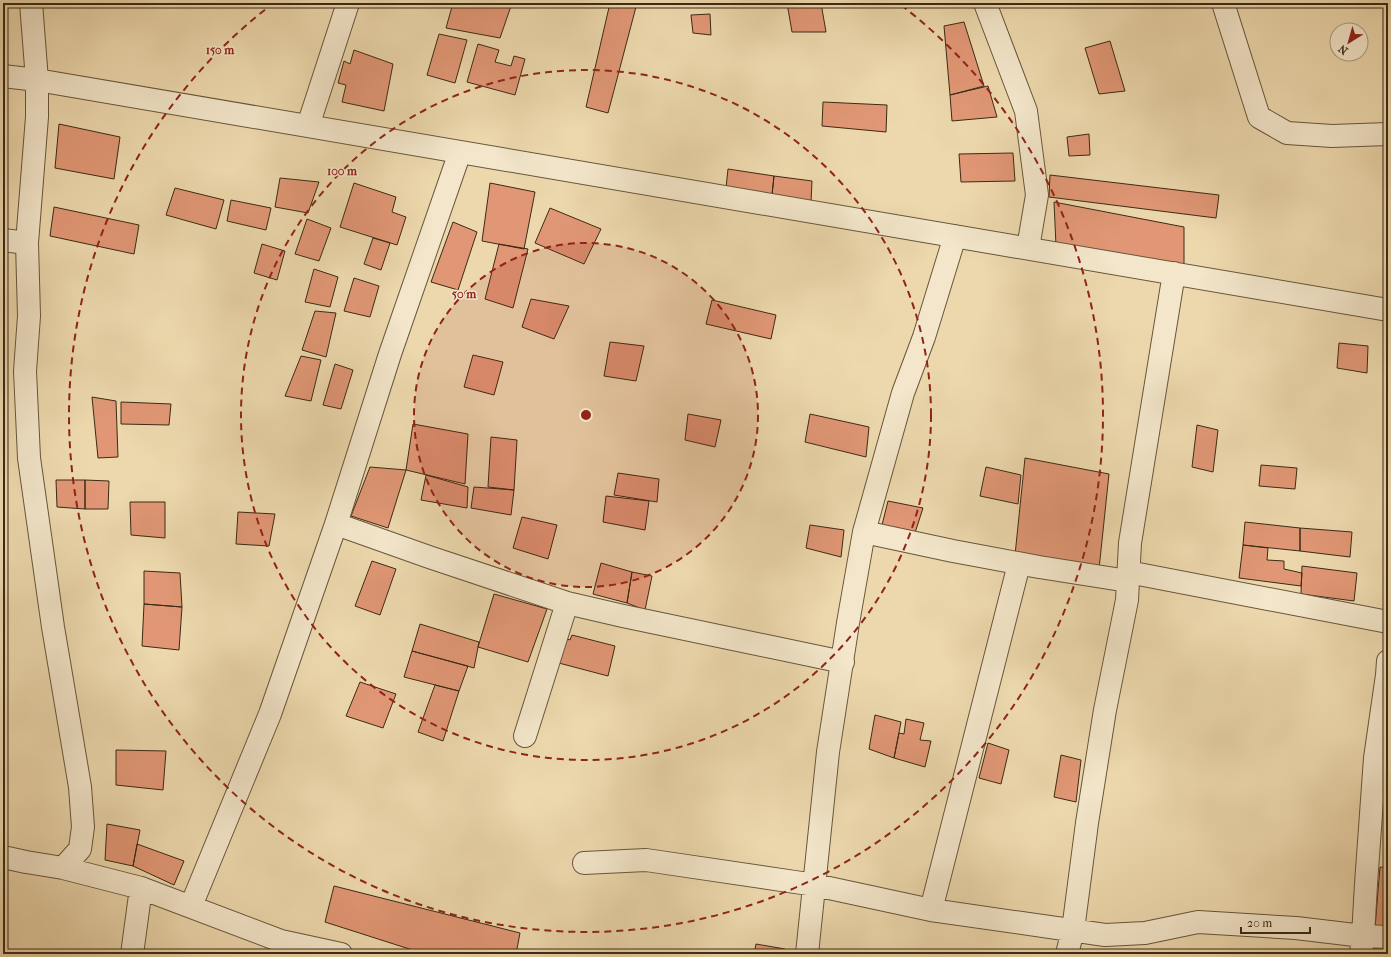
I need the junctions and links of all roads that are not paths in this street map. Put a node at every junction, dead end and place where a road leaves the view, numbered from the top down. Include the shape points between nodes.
1 (31, 3) edge
2 (348, 3) edge
3 (985, 3) edge
4 (1223, 3) edge
5 (3, 76) edge
6 (37, 80) junction
7 (308, 126) junction
8 (1388, 134) edge
9 (460, 152) junction
10 (955, 236) junction
11 (3, 240) edge
12 (27, 243) junction
13 (1028, 248) junction
14 (1174, 273) junction
15 (1388, 310) edge
16 (336, 524) junction
17 (864, 532) junction
18 (1019, 564) junction
19 (1128, 577) junction
20 (567, 603) junction
21 (1388, 622) edge
22 (1388, 661) edge
23 (843, 662) junction
24 (525, 736) dead end
25 (3, 857) edge
26 (584, 863) dead end
27 (63, 868) junction
28 (815, 885) junction
29 (141, 888) junction
30 (191, 906) junction
31 (931, 910) junction
32 (1073, 930) junction
33 (1388, 937) edge
34 (1362, 945) edge
35 (132, 954) edge
36 (341, 954) edge
37 (807, 954) edge
38 (1067, 954) edge

1 - 6 street
2 - 7 street
3 - 13 street via 1026,111 1037,195
4 - 8 street via 1259,117 1287,133 1332,136
5 - 6 street
6 - 7 street
6 - 12 street via 37,117
7 - 9 street
9 - 10 street
9 - 16 street via 390,354
10 - 13 street
10 - 17 street via 924,337 903,393
11 - 12 street
12 - 27 street via 29,316 25,371 30,458 53,627 80,787 83,827 80,849
13 - 14 street
14 - 15 street
14 - 19 street via 1130,543
16 - 20 street
16 - 30 street via 270,714
17 - 18 street
17 - 23 street
18 - 19 street
18 - 31 street
19 - 21 street
19 - 32 street via 1127,600 1105,710
20 - 23 street
20 - 24 street
22 - 34 street via 1375,758
23 - 28 street via 828,752
25 - 27 street
26 - 28 street via 646,860
27 - 29 street
28 - 31 street
28 - 37 street
29 - 30 street
29 - 35 street
30 - 36 street via 281,941
31 - 32 street
32 - 34 street via 1105,935 1146,933 1198,922 1296,928
32 - 38 street
33 - 34 street

